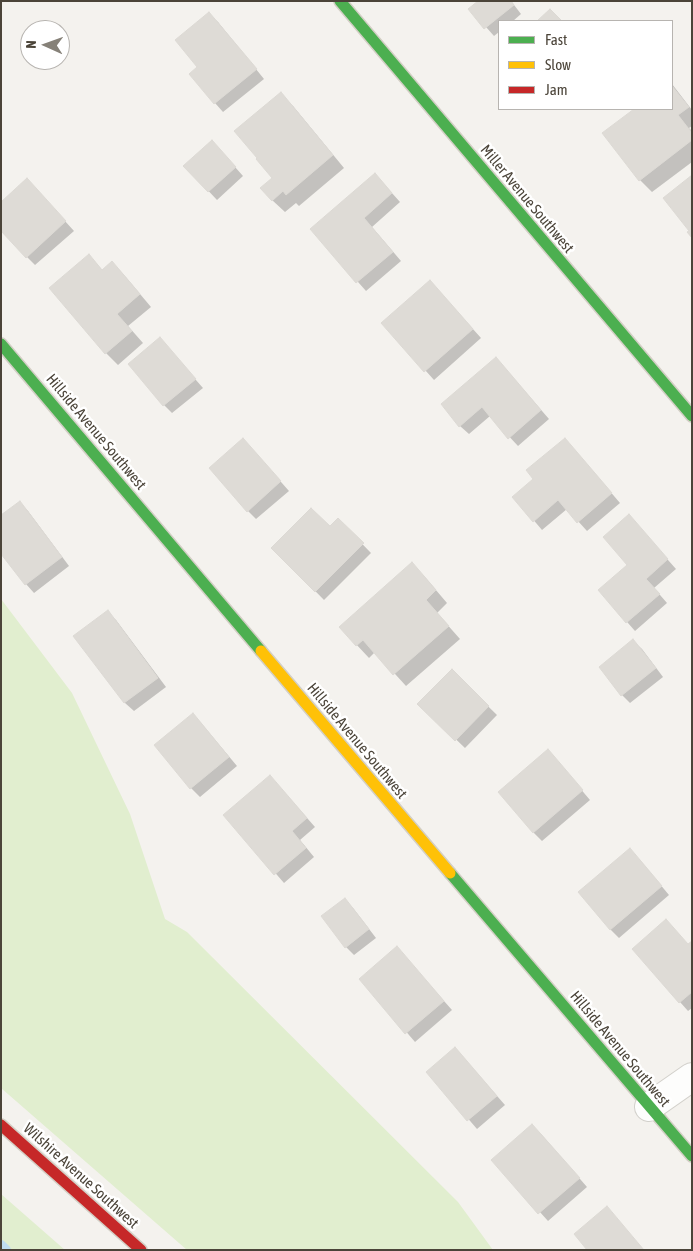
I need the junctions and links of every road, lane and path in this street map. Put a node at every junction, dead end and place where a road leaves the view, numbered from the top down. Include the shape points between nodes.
1 (340, 1) edge
2 (1, 344) edge
3 (692, 416) edge
4 (692, 1077) edge
5 (649, 1107) junction
6 (1, 1125) edge
7 (692, 1156) edge
8 (141, 1250) edge

1 - 3 street, Miller Avenue Southwest
2 - 5 street, Hillside Avenue Southwest
4 - 5 street
5 - 7 street, Hillside Avenue Southwest
6 - 8 street, Wilshire Avenue Southwest

